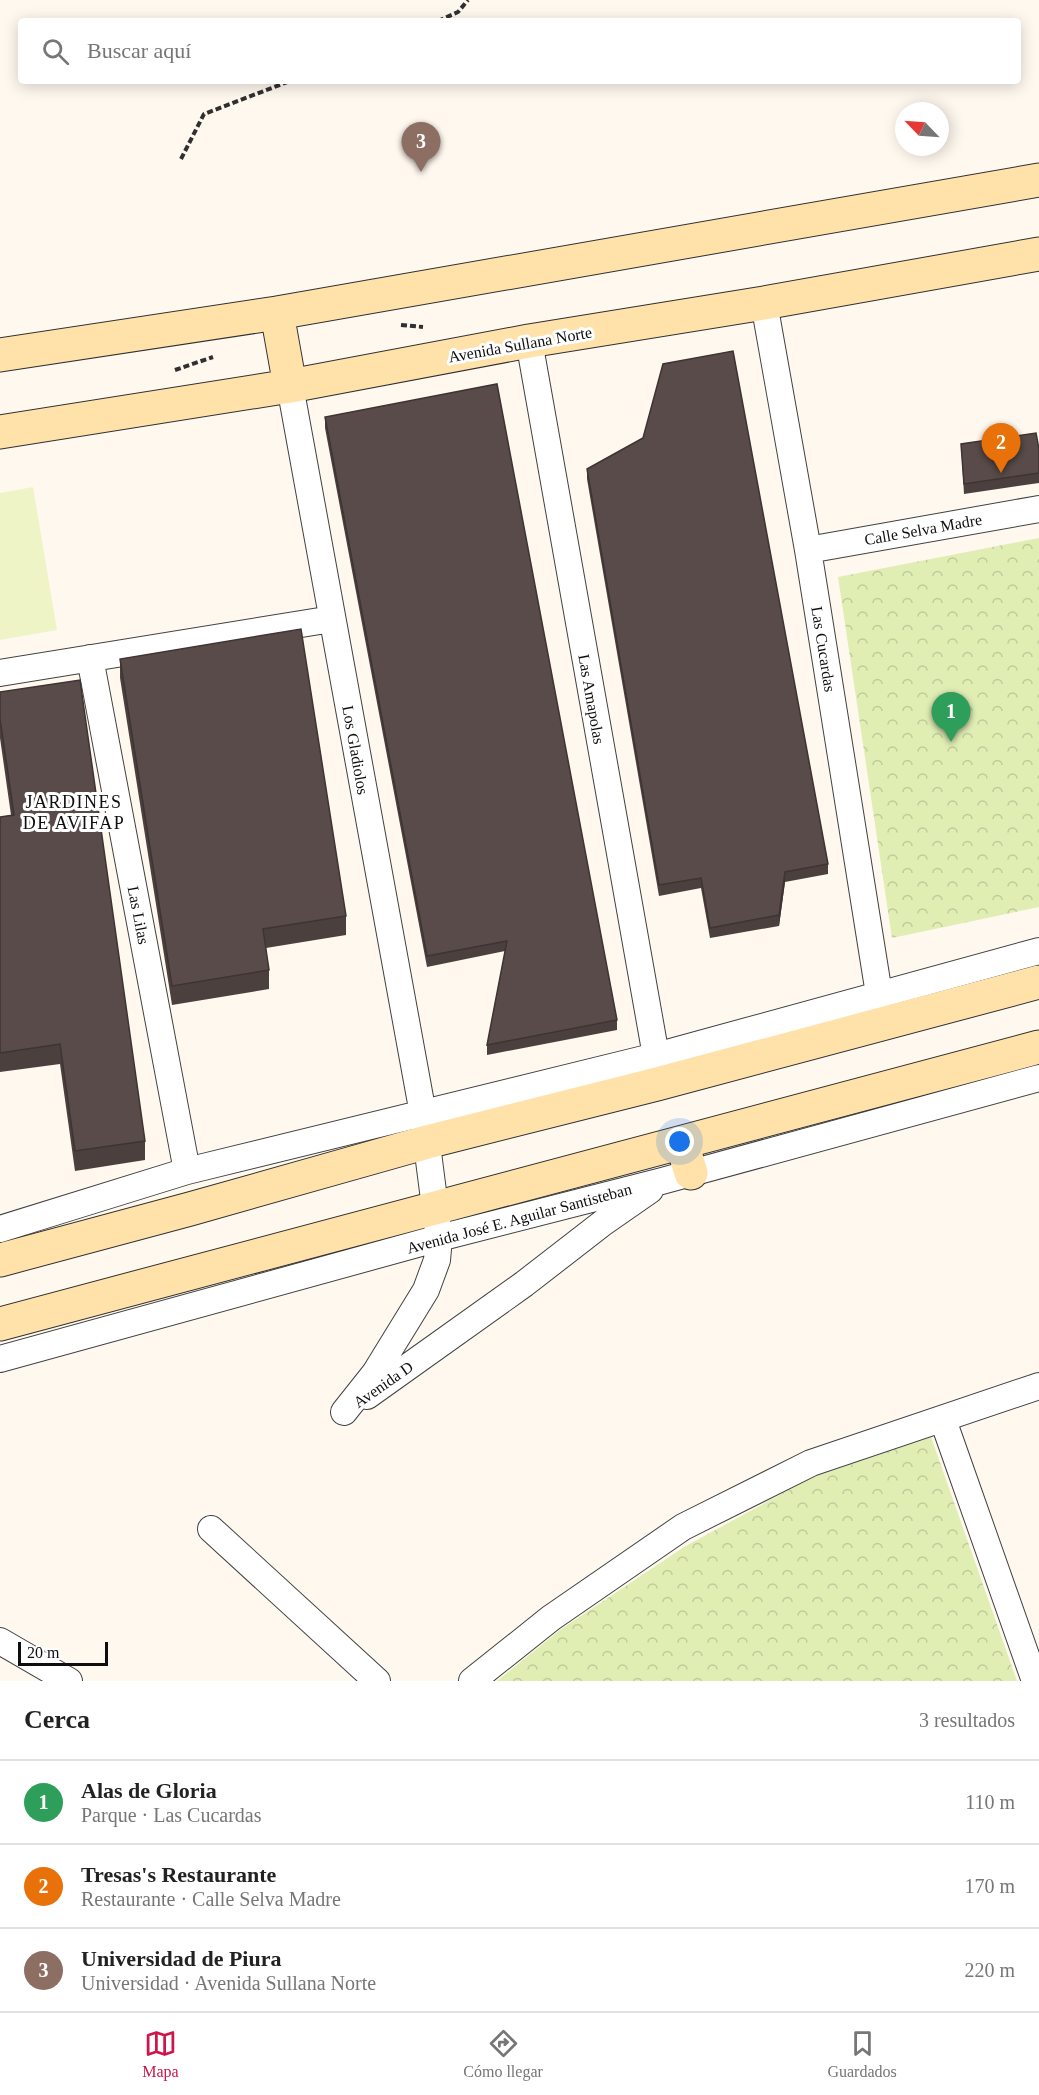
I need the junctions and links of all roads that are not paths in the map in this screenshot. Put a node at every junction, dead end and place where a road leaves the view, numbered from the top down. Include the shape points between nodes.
1 (1039, 180) edge
2 (1039, 254) edge
3 (764, 303) junction
4 (277, 313) junction
5 (529, 341) junction
6 (0, 355) edge
7 (290, 386) junction
8 (0, 432) edge
9 (1039, 508) edge
10 (808, 550) junction
11 (332, 619) junction
12 (90, 658) junction
13 (0, 673) edge
14 (1039, 951) edge
15 (1039, 982) edge
16 (879, 994) junction
17 (1039, 1047) edge
18 (656, 1056) junction
19 (1039, 1078) edge
20 (424, 1119) junction
21 (678, 1166) junction
22 (187, 1171) junction
23 (437, 1223) junction
24 (0, 1229) edge
25 (0, 1260) edge
26 (0, 1324) edge
27 (0, 1359) edge
28 (1039, 1386) edge
29 (943, 1420) junction
30 (211, 1529) dead end
31 (0, 1641) edge
32 (69, 1681) edge
33 (377, 1681) edge
34 (472, 1681) edge
35 (1035, 1681) edge

1 - 4 main road
2 - 3 main road, Avenida Sullana Norte
3 - 5 main road, Avenida Sullana Norte
3 - 10 street, Las Cucardas
4 - 6 main road
4 - 7 main road
5 - 7 main road, Avenida Sullana Norte
5 - 18 street, Las Amapolas
7 - 8 main road, Avenida Sullana Norte
7 - 11 street
7 - 20 street, Los Gladiolos
9 - 10 street, Calle Selva Madre
10 - 16 street, Las Cucardas
11 - 12 street
11 - 20 street
12 - 13 street
12 - 22 street, Las Lilas
14 - 16 street
15 - 20 main road via 657,1084
16 - 18 street
17 - 21 main road, Avenida José E. Aguilar Santisteban
18 - 20 street
19 - 21 street, Avenida José E. Aguilar Santisteban
20 - 22 street
20 - 23 street, Avenida D
20 - 25 main road via 190,1209
21 - 23 main road, Avenida José E. Aguilar Santisteban
21 - 23 street, Avenida D via 524,1284 344,1412 375,1373 426,1290 437,1260
22 - 24 street
23 - 26 main road, Avenida José E. Aguilar Santisteban
23 - 27 street, Avenida José E. Aguilar Santisteban
28 - 29 street
29 - 34 street via 811,1463 683,1527 551,1618
29 - 35 street
30 - 33 street
31 - 32 street

